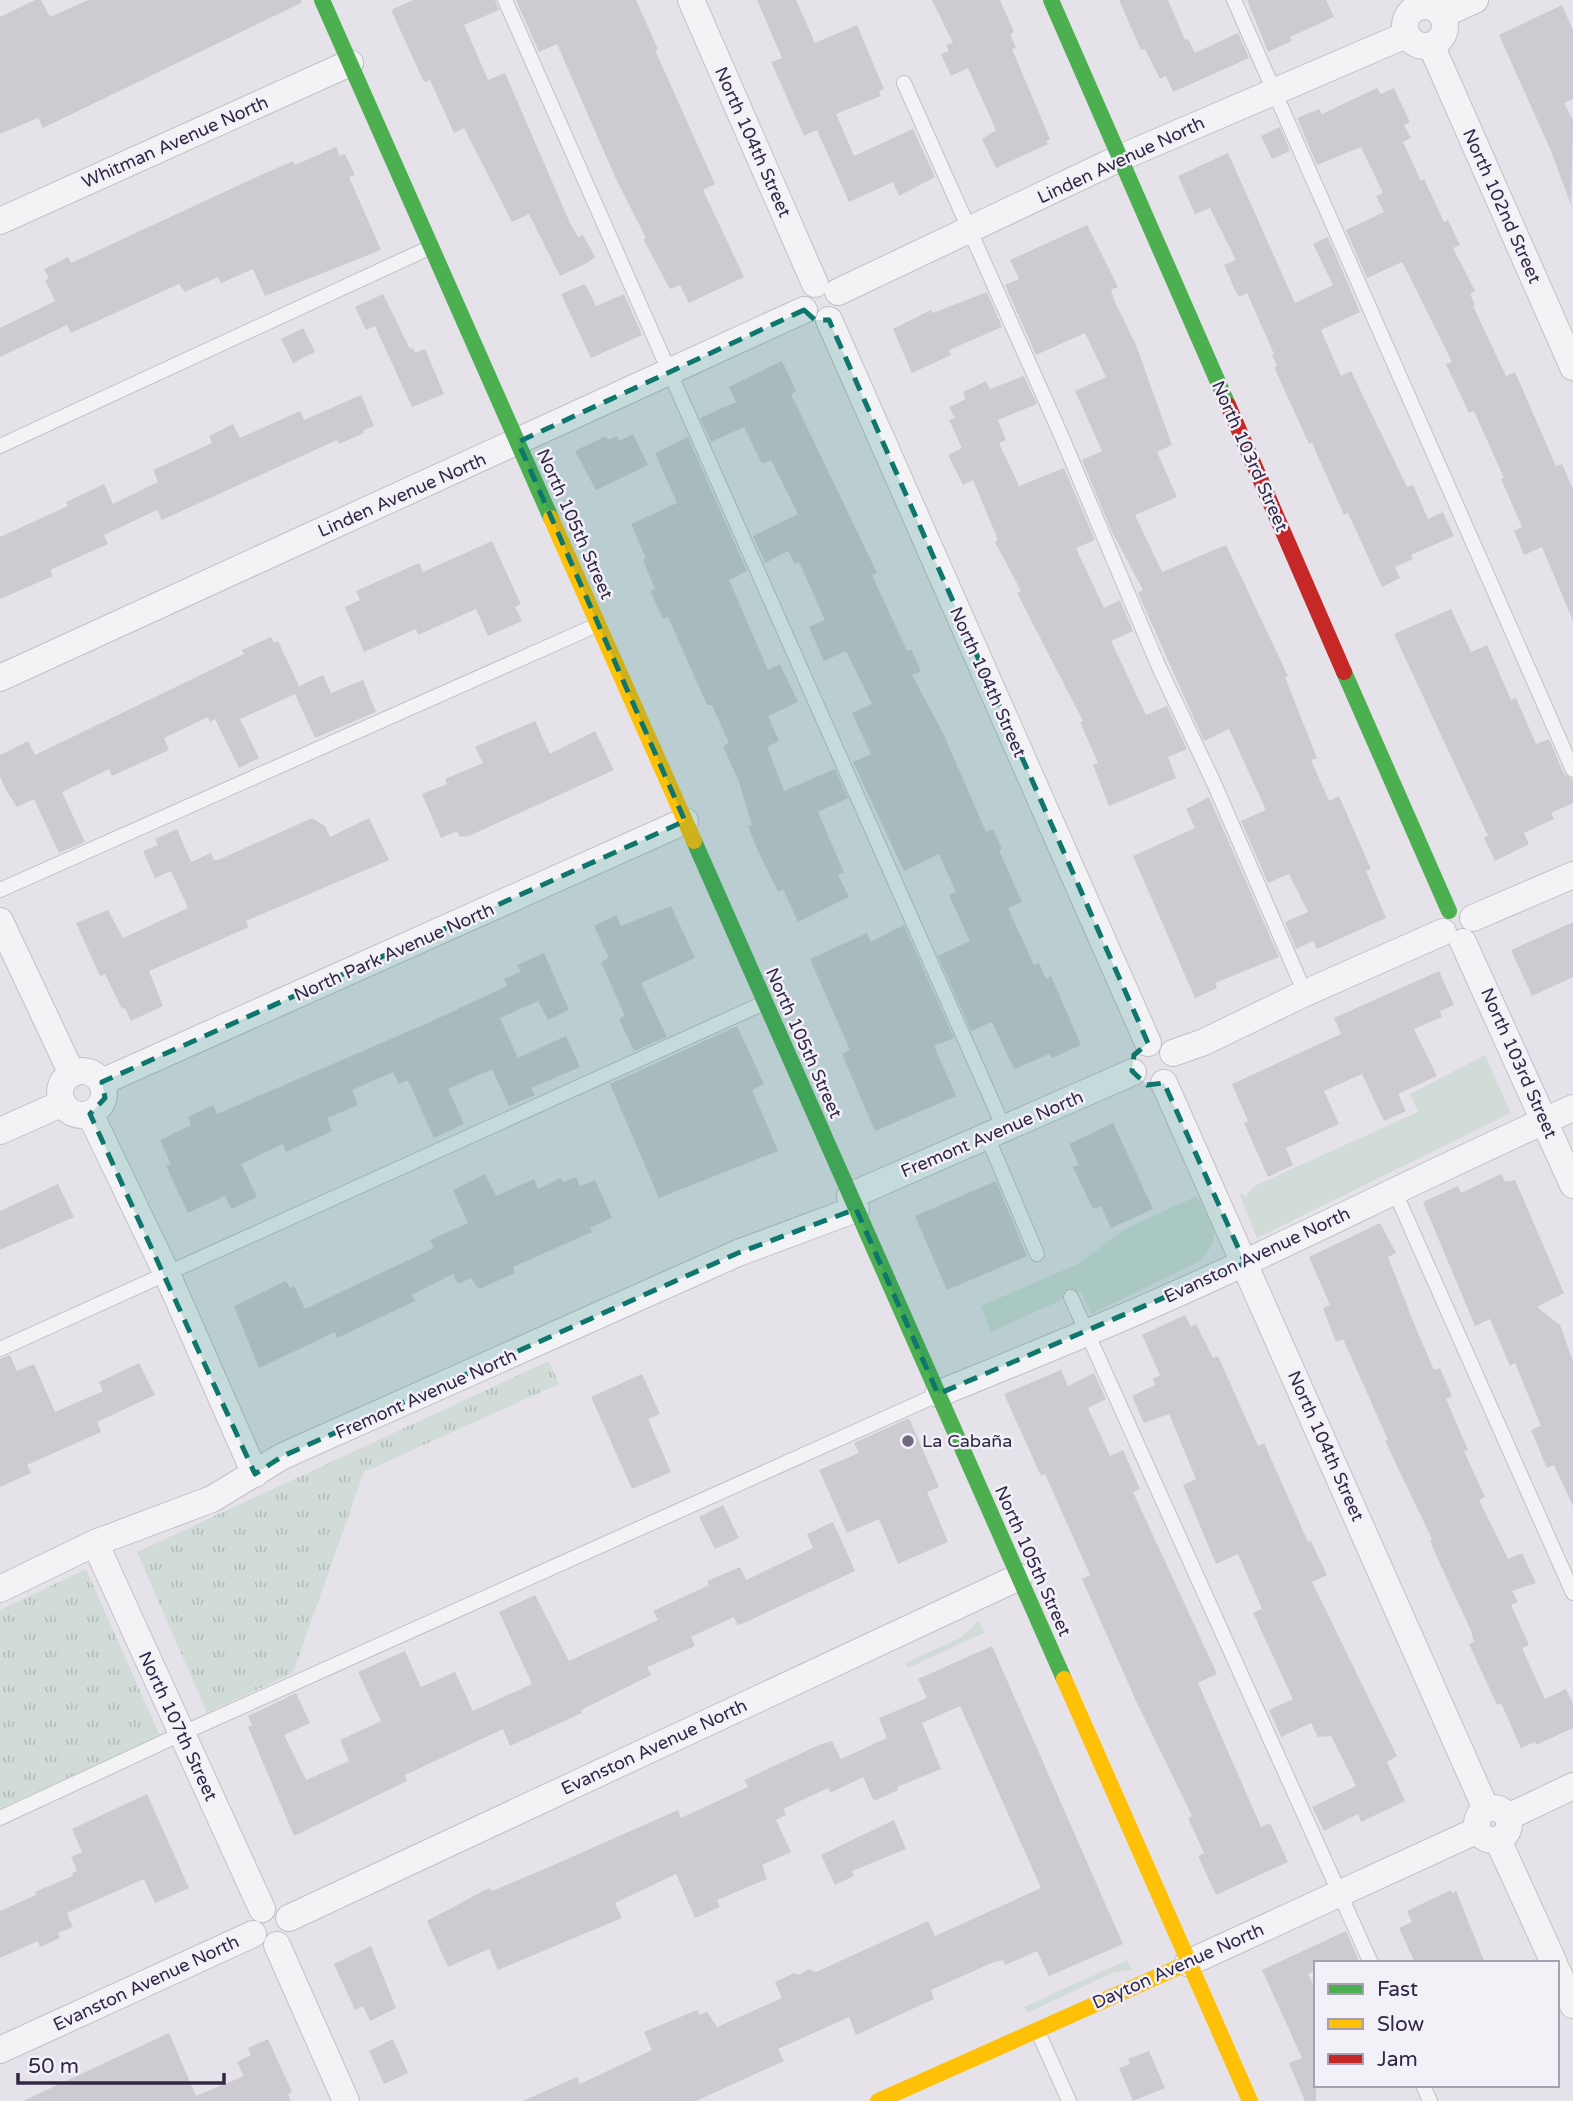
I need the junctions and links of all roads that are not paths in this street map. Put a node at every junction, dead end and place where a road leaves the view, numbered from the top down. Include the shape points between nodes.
1 (322, 0) edge
2 (505, 0) edge
3 (691, 0) edge
4 (1051, 0) edge
5 (1234, 0) edge
6 (1475, 0) edge
7 (1426, 7) edge
8 (1406, 35) junction
9 (1432, 45) junction
10 (350, 63) junction
11 (904, 83) dead end
12 (1274, 91) junction
13 (1120, 158) junction
14 (0, 221) edge
15 (968, 231) junction
16 (432, 247) junction
17 (827, 288) junction
18 (804, 310) junction
19 (829, 320) junction
20 (1573, 367) edge
21 (669, 371) junction
22 (518, 442) junction
23 (0, 446) edge
24 (598, 625) junction
25 (0, 678) edge
26 (1573, 770) edge
27 (685, 821) junction
28 (1573, 875) edge
29 (0, 891) edge
30 (0, 921) edge
31 (1457, 926) junction
32 (1305, 993) junction
33 (765, 1003) junction
34 (1148, 1043) junction
35 (1172, 1053) junction
36 (1133, 1072) junction
37 (72, 1074) junction
38 (102, 1083) junction
39 (1164, 1083) junction
40 (63, 1103) junction
41 (1573, 1108) edge
42 (90, 1114) junction
43 (1545, 1120) junction
44 (0, 1131) edge
45 (995, 1132) junction
46 (1573, 1185) edge
47 (1394, 1190) junction
48 (853, 1202) junction
49 (1037, 1254) dead end
50 (1245, 1263) junction
51 (166, 1272) junction
52 (1071, 1297) dead end
53 (1088, 1333) junction
54 (0, 1349) edge
55 (938, 1394) junction
56 (255, 1474) junction
57 (94, 1543) junction
58 (1019, 1577) junction
59 (0, 1589) edge
60 (1573, 1593) edge
61 (183, 1733) junction
62 (1573, 1786) edge
63 (0, 1818) edge
64 (1493, 1824) junction
65 (1341, 1892) junction
66 (261, 1909) junction
67 (289, 1918) junction
68 (265, 1940) junction
69 (1370, 1961) edge
70 (1553, 1961) edge
71 (1188, 1963) junction
72 (1559, 1974) edge
73 (1573, 2005) edge
74 (1037, 2029) junction
75 (0, 2050) edge
76 (346, 2101) edge
77 (878, 2101) edge
78 (1069, 2101) edge
79 (1250, 2101) edge

1 - 10 main road, North 105th Street
2 - 21 lane
3 - 17 street, North 104th Street
4 - 13 main road, North 103rd Street
5 - 12 lane
6 - 7 street
7 - 8 street via 1407,14
7 - 9 street via 1444,34
8 - 9 street via 1416,44
8 - 12 street, Linden Avenue North
9 - 20 street, North 102nd Street
10 - 14 street, Whitman Avenue North
10 - 16 main road, North 105th Street
11 - 15 lane
12 - 13 street, Linden Avenue North
12 - 26 lane
13 - 15 street, Linden Avenue North
13 - 31 main road, North 103rd Street
15 - 17 street, Linden Avenue North
15 - 32 lane
16 - 22 main road, North 105th Street
16 - 23 lane
17 - 18 street via 805,292
17 - 19 street via 840,310
18 - 19 street via 815,320
18 - 21 street, Linden Avenue North
19 - 34 street, North 104th Street
21 - 22 street, Linden Avenue North
21 - 45 lane
22 - 24 main road, North 105th Street
22 - 25 street, Linden Avenue North
24 - 27 main road, North 105th Street
24 - 29 lane
27 - 33 main road, North 105th Street
27 - 38 street, North Park Avenue North
28 - 31 street
30 - 37 street
31 - 32 street
31 - 43 street, North 103rd Street
32 - 35 street
33 - 48 main road, North 105th Street
33 - 51 lane
34 - 35 street via 1165,1045
34 - 36 street via 1134,1055
35 - 39 street via 1175,1070
36 - 39 street via 1147,1085
36 - 45 street, Fremont Avenue North
37 - 38 street via 91,1073
37 - 40 street via 61,1088
38 - 42 street via 105,1097
39 - 50 street, North 104th Street
40 - 42 street via 73,1114
40 - 44 street
41 - 43 street, Evanston Avenue North
42 - 51 street
43 - 46 street, North 103rd Street
43 - 47 street, Evanston Avenue North
45 - 48 street, Fremont Avenue North
45 - 49 lane
47 - 50 street, Evanston Avenue North
47 - 60 lane
48 - 55 main road, North 105th Street
48 - 56 street, Fremont Avenue North via 820,1225 788,1232 283,1456
50 - 53 street, Evanston Avenue North
50 - 64 street, North 104th Street
51 - 54 lane
51 - 56 street
52 - 53 lane
53 - 55 street, Evanston Avenue North
53 - 65 lane
55 - 58 main road, North 105th Street
55 - 61 lane
56 - 57 street, Fremont Avenue North via 212,1499
57 - 59 street, Fremont Avenue North
57 - 61 street, North 107th Street
58 - 67 street, Evanston Avenue North
58 - 71 main road, North 105th Street
61 - 63 lane
61 - 66 street, North 107th Street
62 - 64 street, Dayton Avenue North
64 - 65 street, Dayton Avenue North
64 - 70 street, North 104th Street
65 - 69 lane
65 - 71 street, Dayton Avenue North
66 - 67 street via 280,1908
66 - 68 street via 253,1918
67 - 68 street via 288,1937
68 - 75 street, Evanston Avenue North
68 - 76 street
71 - 74 main road, Dayton Avenue North
71 - 79 main road, North 105th Street
72 - 73 street
74 - 77 main road, Dayton Avenue North
74 - 78 lane

